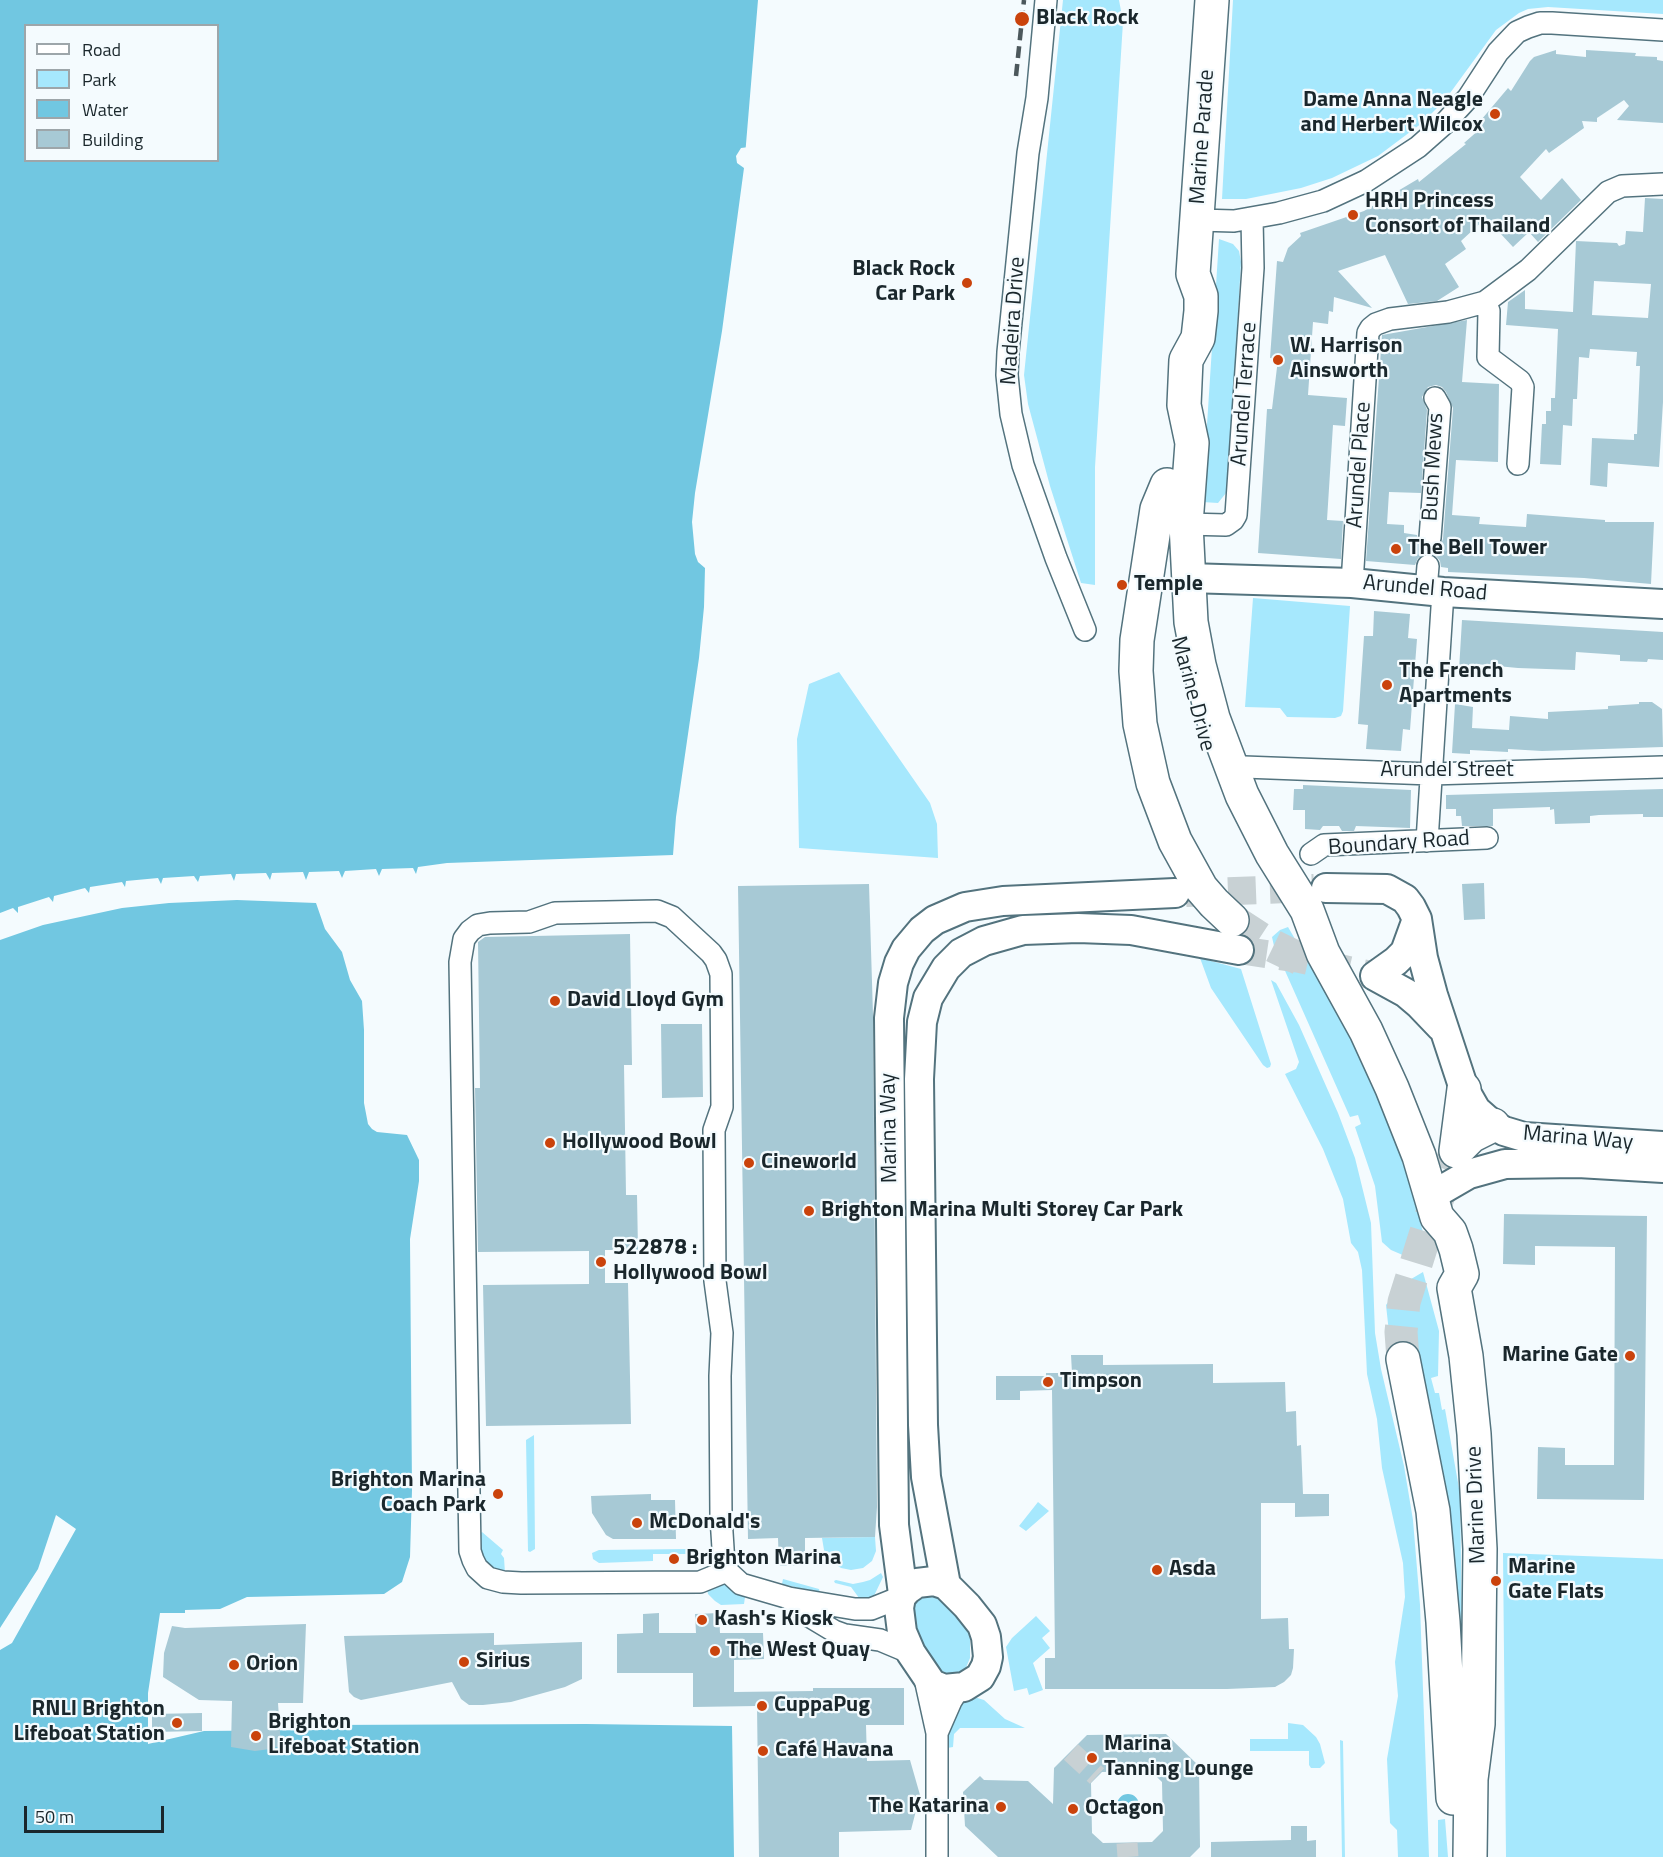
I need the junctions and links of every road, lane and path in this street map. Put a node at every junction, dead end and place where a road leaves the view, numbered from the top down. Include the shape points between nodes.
1 (1046, 0) edge
2 (1212, 0) edge
3 (1663, 30) edge
4 (1663, 184) edge
5 (1252, 218) junction
6 (1198, 220) junction
7 (1485, 302) junction
8 (1435, 398) dead end
9 (1184, 405) junction
10 (1518, 464) dead end
11 (1167, 485) junction
12 (1186, 524) junction
13 (1430, 538) dead end
14 (1188, 579) junction
15 (1352, 583) junction
16 (1433, 583) junction
17 (1663, 599) edge
18 (1085, 630) dead end
19 (1663, 767) edge
20 (1231, 770) junction
21 (1431, 774) junction
22 (1487, 838) dead end
23 (1427, 840) junction
24 (1311, 854) dead end
25 (1326, 888) tunnel mouth
26 (1175, 893) tunnel mouth
27 (1417, 919) junction
28 (1236, 935) joint
29 (1323, 953) junction
30 (1447, 1033) junction
31 (1464, 1089) junction
32 (1493, 1125) junction
33 (1663, 1146) edge
34 (1663, 1168) edge
35 (1434, 1207) junction
36 (1403, 1359) tunnel mouth
37 (727, 1571) junction
38 (946, 1585) junction
39 (902, 1596) junction
40 (789, 1598) junction
41 (917, 1663) junction
42 (959, 1688) junction
43 (1478, 1724) junction
44 (937, 1733) junction
45 (938, 1857) edge
46 (1456, 1857) edge
47 (1470, 1857) edge
48 (1488, 1857) edge

1 - 18 street, Madeira Drive via 1007,375 1023,465
2 - 6 main road, Marine Parade
3 - 5 street via 1552,23 1528,27 1508,40 1468,98 1444,124 1392,166 1323,201
4 - 7 street, Arundel Place via 1622,186 1608,192 1528,270
5 - 6 street
5 - 12 street, Arundel Terrace via 1254,267 1236,515 1226,525
6 - 9 main road, Marine Parade via 1193,274 1201,296 1198,338 1186,360
7 - 10 street via 1489,311 1488,357 1529,378 1523,394
7 - 15 street, Arundel Place via 1448,312 1390,319 1376,324 1368,333
8 - 13 street, Bush Mews via 1440,407
9 - 11 main road, Marine Drive via 1170,441
9 - 12 main road, Marine Parade via 1192,443
11 - 28 main road via 1157,509 1137,640 1140,724 1153,783 1175,841 1201,888
11 - 29 main road, Marine Drive via 1176,640 1197,730 1225,801 1255,860 1292,920
12 - 14 main road, Marine Parade
14 - 15 street, Arundel Road
14 - 20 main road, Marine Drive via 1199,665
15 - 16 street, Arundel Road
16 - 17 street, Arundel Road
16 - 21 street
19 - 21 street, Arundel Street
20 - 21 street, Arundel Street via 1244,767
20 - 29 main road, Marine Drive via 1272,854 1307,910
21 - 23 street
22 - 23 street, Boundary Road
23 - 24 street, Boundary Road via 1324,845
25 - 27 street, Marina Way via 1387,889 1405,899
26 - 39 street, Marina Way via 1004,901 965,907 922,930 899,963 892,983 889,1018 894,1525
27 - 30 street, Marina Way via 1423,958
27 - 30 street, Marina Way via 1405,952 1375,976 1419,1004
28 - 38 street, Marina Way via 1198,942 1131,930 1011,932 961,953 946,968 928,998 922,1022 919,1079 924,1425 926,1477
29 - 35 main road, Marine Drive via 1392,1088
30 - 31 street, Marina Way
31 - 32 street, Marina Way via 1476,1110
31 - 32 main road via 1456,1151 1471,1136
32 - 33 street, Marina Way via 1524,1137
34 - 35 street via 1505,1164 1469,1174
35 - 43 main road, Marine Drive via 1430,1241 1441,1283 1454,1288 1474,1434 1480,1549
36 - 46 main road via 1433,1511
37 - 37 street via 721,1517 722,1333 715,1281 714,1130 722,1107 719,968 711,953 672,917 657,911 555,914 529,922 473,928 464,939 460,962 472,1560 482,1574 503,1582 700,1582
37 - 40 street via 741,1584
38 - 39 street via 923,1582
38 - 42 street via 978,1619 988,1646 986,1666 980,1677
39 - 40 street via 871,1609
39 - 41 street via 900,1620 904,1640
40 - 41 street via 834,1631 880,1640
41 - 42 street via 932,1684
41 - 44 street
42 - 44 street
43 - 47 main road, Marine Drive via 1471,1779
43 - 48 main road, Marine Drive via 1489,1783
44 - 45 street

